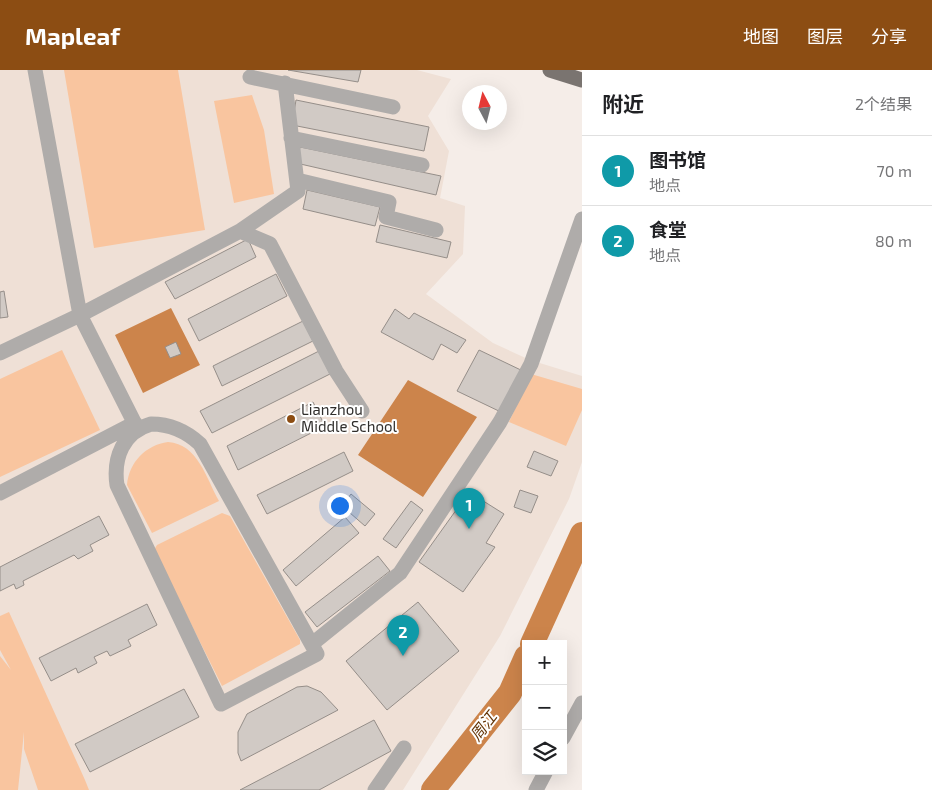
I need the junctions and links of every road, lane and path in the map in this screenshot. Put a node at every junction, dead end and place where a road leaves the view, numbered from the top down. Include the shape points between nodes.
1 (36, 70) edge
2 (550, 70) edge
3 (250, 77) dead end
4 (582, 80) edge
5 (285, 83) junction
6 (393, 107) dead end
7 (291, 138) junction
8 (422, 165) dead end
9 (298, 180) junction
10 (582, 219) edge
11 (436, 230) dead end
12 (240, 231) junction
13 (80, 315) junction
14 (0, 352) edge
15 (362, 411) dead end
16 (136, 426) junction
17 (0, 493) edge
18 (312, 644) junction
19 (582, 703) edge
20 (567, 731) edge
21 (404, 748) dead end
22 (544, 775) edge
23 (375, 790) edge
24 (536, 790) edge

1 - 13 street
2 - 4 main road
3 - 5 street
5 - 6 street
5 - 7 street
7 - 8 street
7 - 9 street
9 - 11 street via 389,202 386,217
9 - 12 street via 298,191
10 - 18 street via 531,364 500,422 400,573
12 - 13 street
12 - 15 street via 270,244 336,371
13 - 14 street
13 - 16 street
16 - 17 street
16 - 18 street via 161,424 192,436 200,444
16 - 18 street via 116,462 118,485 221,704 317,654
19 - 20 street
21 - 23 street
22 - 24 street

